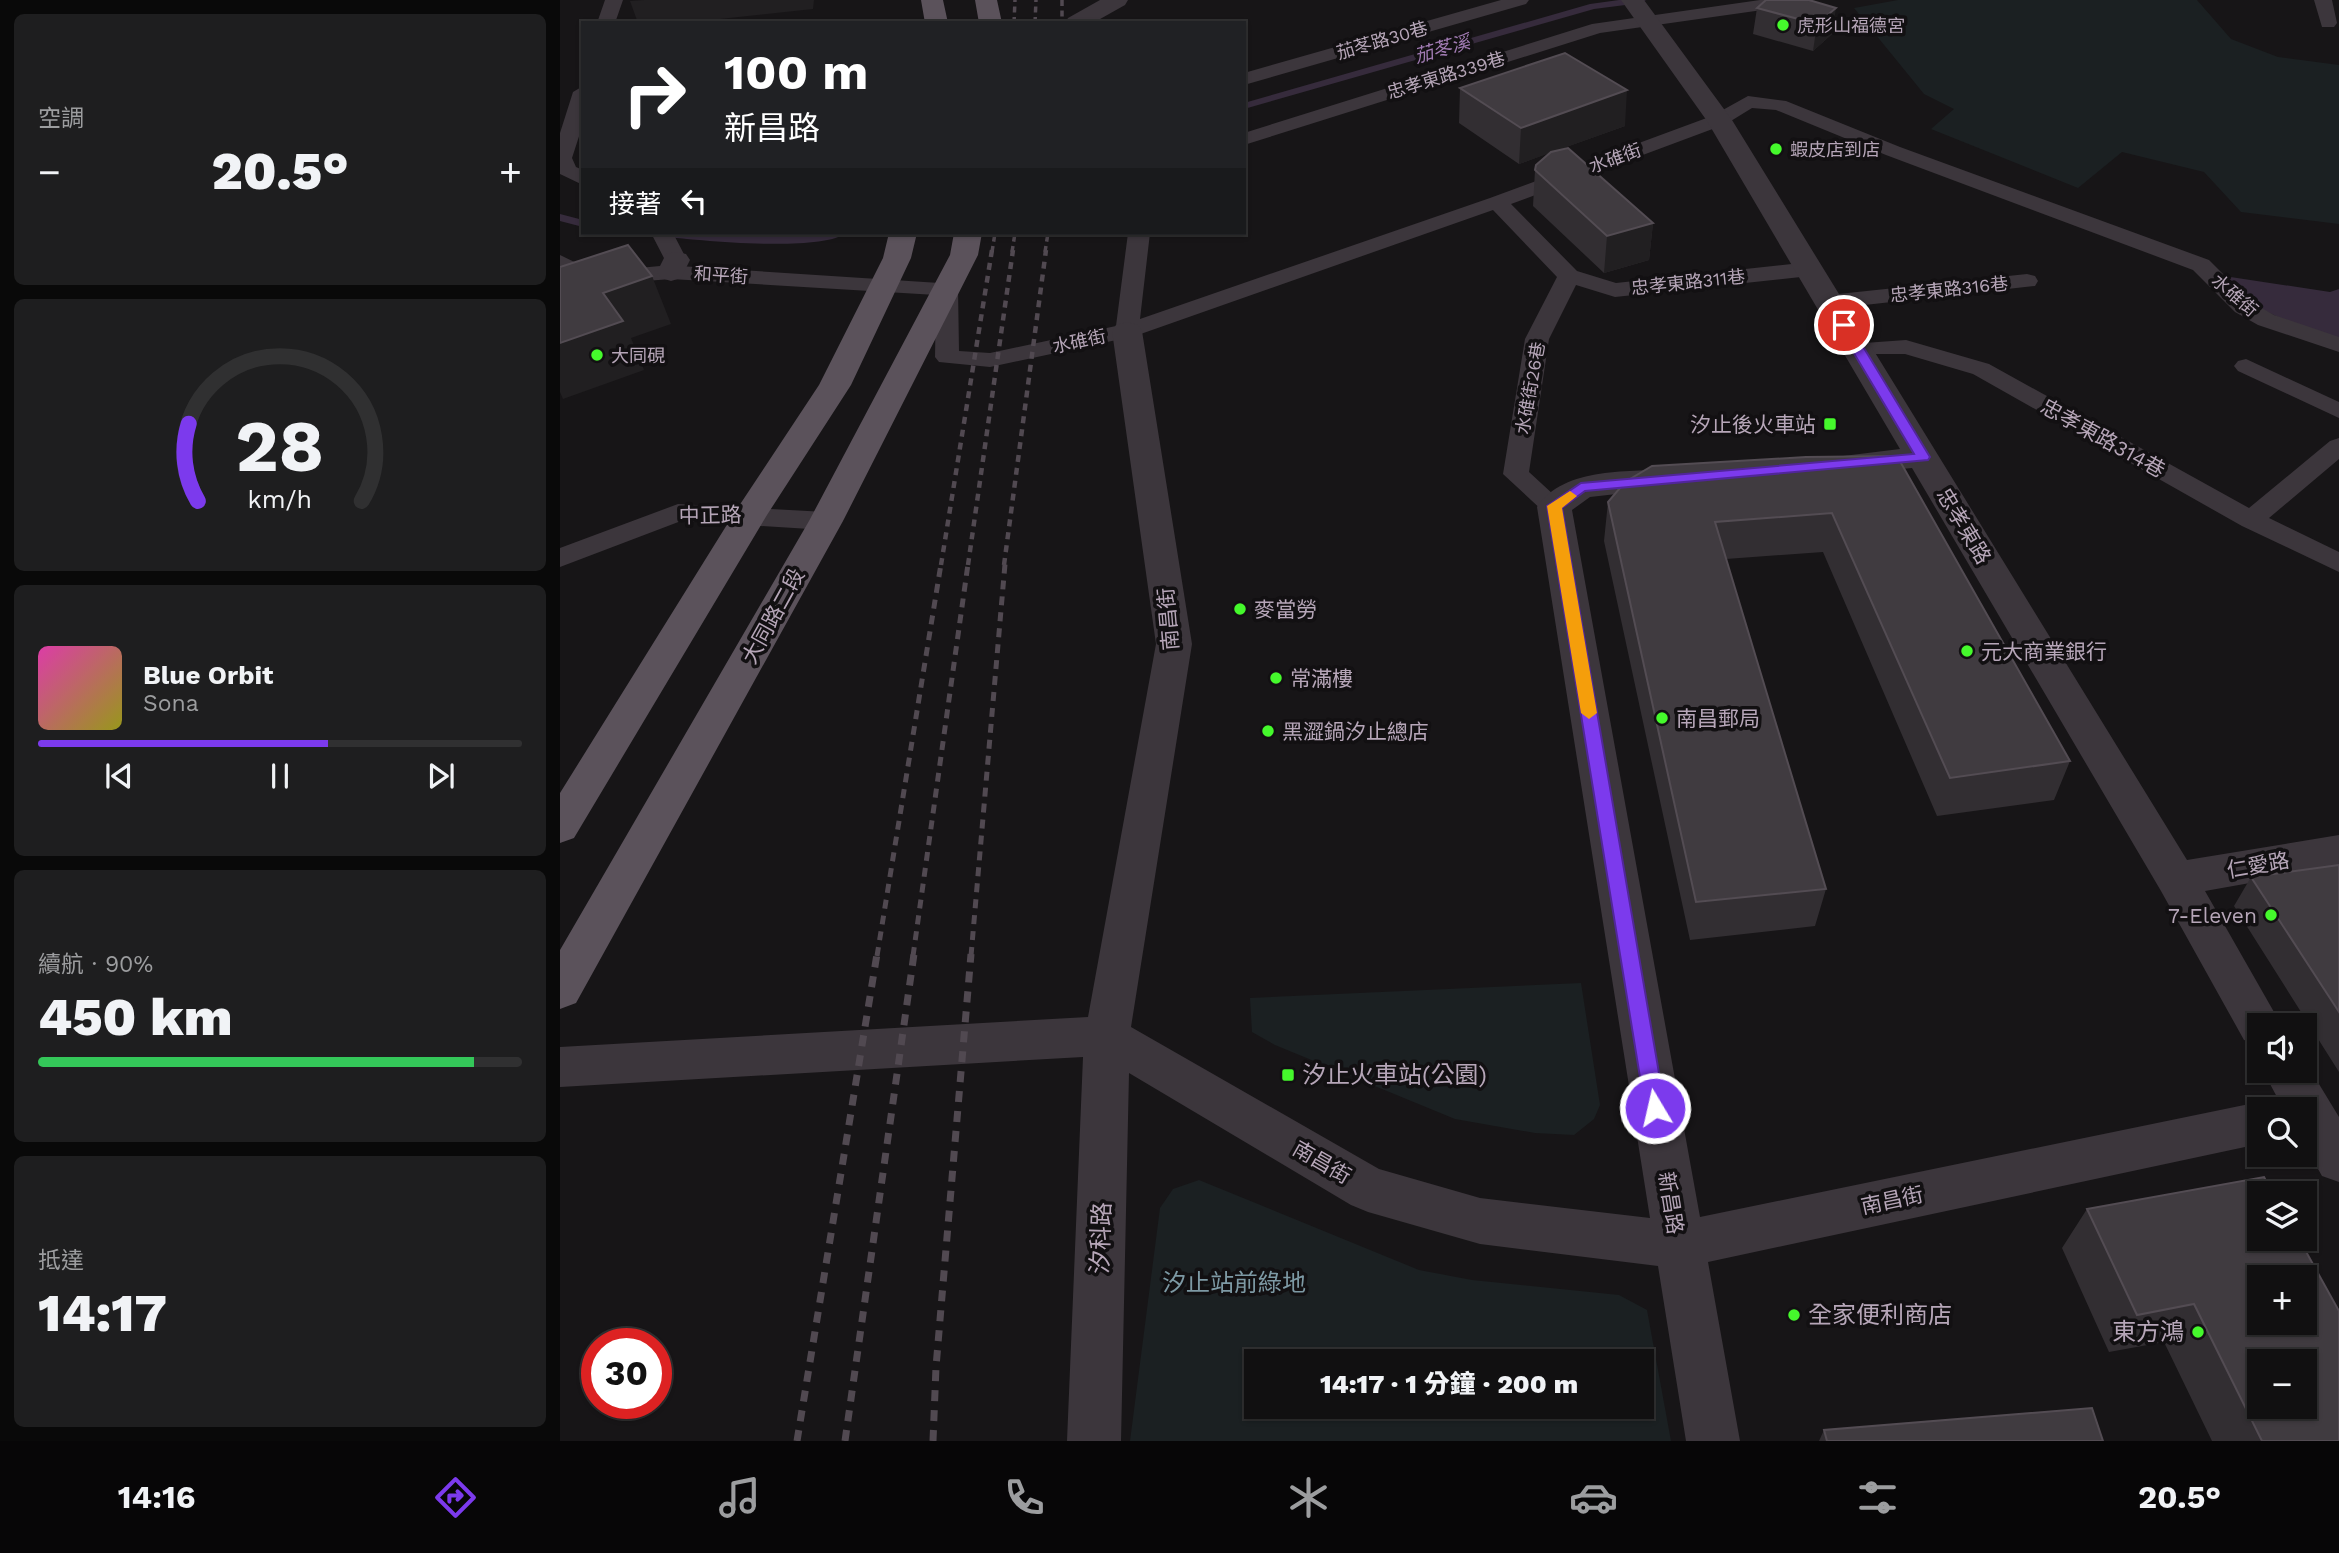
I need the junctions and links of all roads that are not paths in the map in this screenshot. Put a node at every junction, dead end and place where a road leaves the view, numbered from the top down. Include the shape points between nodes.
1 (614, 0) edge
2 (932, 0) edge
3 (986, 0) edge
4 (1117, 0) edge
5 (1520, 0) edge
6 (1798, 0) edge
7 (2323, 0) edge
8 (1642, 12) edge
9 (607, 21) edge
10 (937, 21) edge
11 (991, 21) edge
12 (1080, 21) edge
13 (2328, 23) dead end
14 (1246, 78) edge
15 (581, 98) edge
16 (1719, 120) junction
17 (1246, 137) edge
18 (581, 178) edge
19 (1497, 202) junction
20 (663, 235) edge
21 (1139, 235) edge
22 (966, 244) edge
23 (895, 259) edge
24 (560, 262) edge
25 (673, 266) junction
26 (1810, 268) junction
27 (1569, 276) junction
28 (591, 279) junction
29 (2027, 281) dead end
30 (947, 289) junction
31 (560, 292) edge
32 (1829, 302) junction
33 (1127, 331) junction
34 (2339, 345) edge
35 (1858, 349) junction
36 (2246, 366) dead end
37 (2339, 411) edge
38 (2339, 446) edge
39 (1923, 457) junction
40 (1814, 467) edge
41 (1704, 477) edge
42 (1554, 506) junction
43 (750, 514) junction
44 (2250, 520) junction
45 (826, 521) junction
46 (560, 558) edge
47 (2339, 563) edge
48 (560, 827) edge
49 (2339, 850) edge
50 (2176, 879) junction
51 (560, 990) edge
52 (2253, 1013) edge
53 (1107, 1036) junction
54 (560, 1067) edge
55 (2247, 1126) edge
56 (2317, 1128) edge
57 (2339, 1160) edge
58 (1678, 1245) junction
59 (1094, 1441) edge
60 (1713, 1441) edge

1 - 9 lane
2 - 10 main road
3 - 11 main road
4 - 12 street
5 - 14 lane, 茄苳路30巷
6 - 8 lane, 忠孝東路339巷
7 - 13 lane
8 - 16 street, 忠孝東路
8 - 17 lane, 忠孝東路339巷
15 - 18 lane via 562,158 567,170
16 - 19 lane, 水碓街
16 - 26 street, 忠孝東路
16 - 34 lane, 水碓街 via 1748,102 1779,105 2201,265 2242,306 2266,320
19 - 27 lane
19 - 33 lane, 水碓街
20 - 25 lane
21 - 33 lane
22 - 30 main road, 大同路二段
23 - 25 lane, 和平街
23 - 30 lane
23 - 43 main road via 835,385
24 - 28 lane
25 - 28 lane, 和平街
26 - 27 lane, 忠孝東路311巷 via 1615,290
26 - 32 street, 忠孝東路
27 - 42 lane, 水碓街26巷 via 1537,339 1516,474
28 - 31 lane, 和平街
29 - 32 lane, 忠孝東路316巷
30 - 33 lane, 水碓街 via 947,357 990,360
30 - 45 main road, 大同路二段
32 - 35 street, 忠孝東路
33 - 53 street, 南昌街 via 1174,644
35 - 39 street, 忠孝東路
35 - 44 lane, 忠孝東路314巷 via 1906,347 1981,369
36 - 37 lane
38 - 44 lane
39 - 40 street
39 - 50 street, 忠孝東路
41 - 42 street via 1581,487
42 - 58 street, 新昌路
43 - 45 lane, 中正路
43 - 46 lane, 中正路 via 678,512
43 - 48 main road
44 - 47 lane, 忠孝東路314巷
45 - 51 main road, 大同路二段
49 - 50 street, 仁愛路
50 - 52 street, 忠孝東路
53 - 54 street
53 - 58 street, 南昌街 via 1368,1189 1480,1221
53 - 59 street, 汐科路
55 - 58 street, 南昌街
56 - 57 street
58 - 60 street, 新昌路

